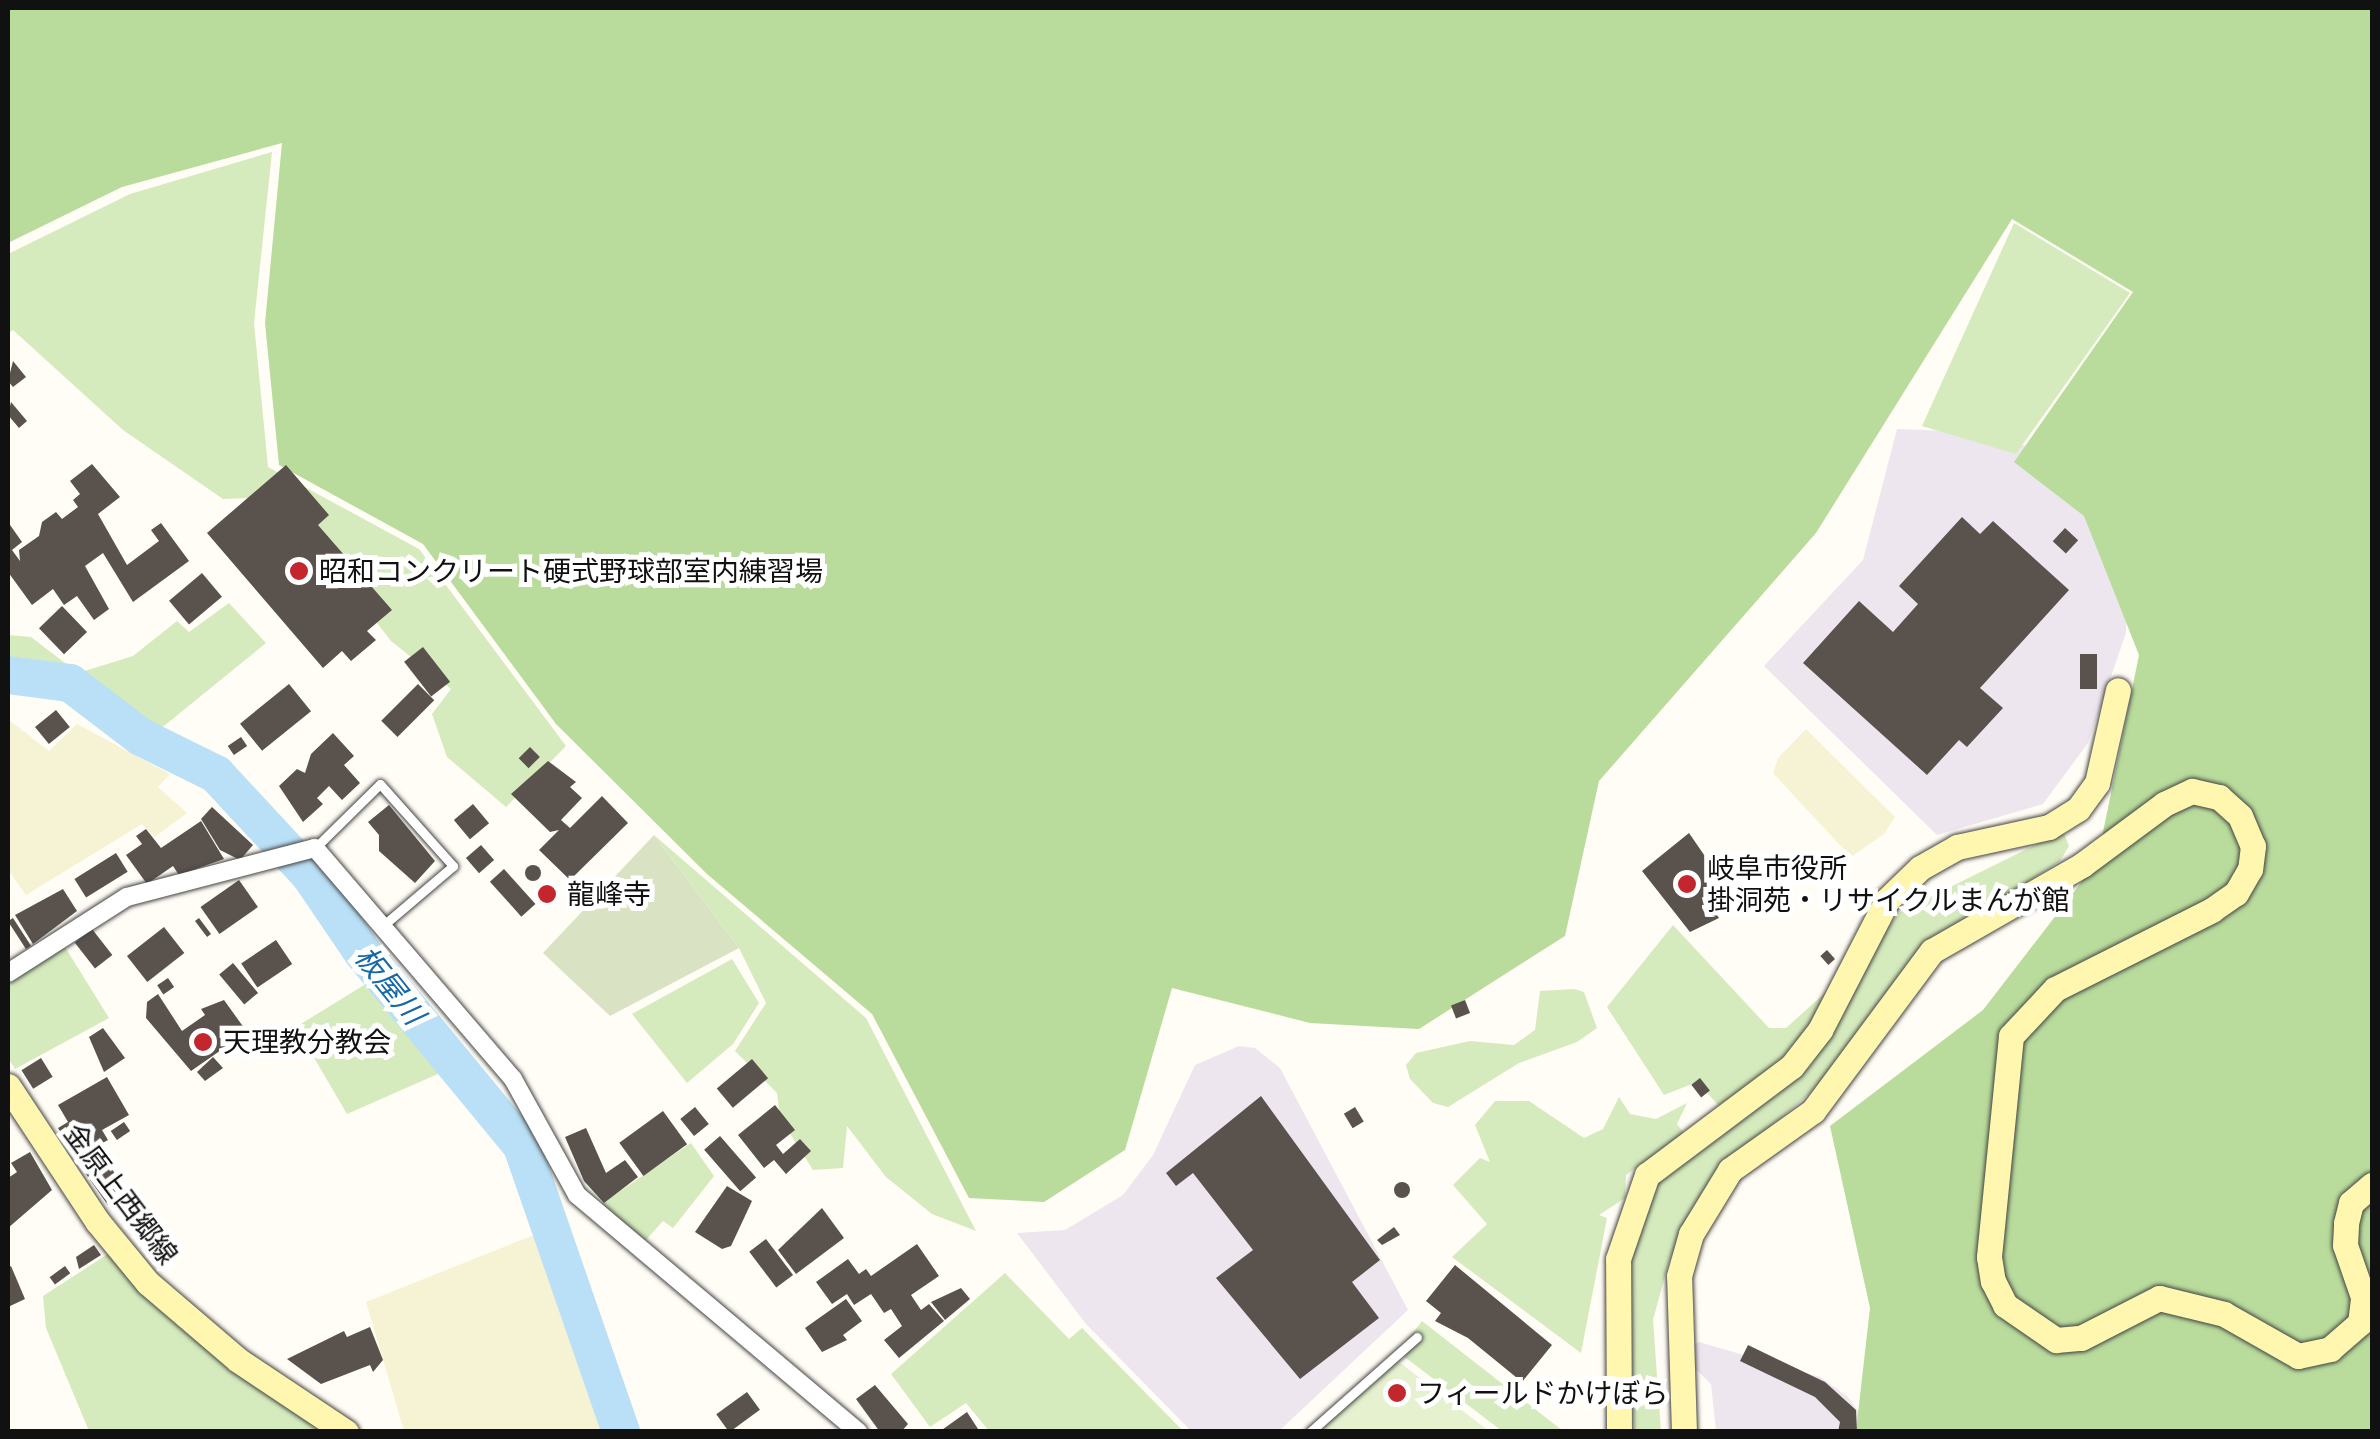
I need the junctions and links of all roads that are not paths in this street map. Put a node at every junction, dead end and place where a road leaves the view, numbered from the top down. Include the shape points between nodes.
1 (2118, 690) dead end
2 (310, 851) junction
3 (386, 923) junction
4 (8, 973) edge
5 (8, 1086) edge
6 (2372, 1185) edge
7 (1416, 1337) dead end
8 (346, 1432) edge
9 (858, 1432) edge
10 (1310, 1432) edge
11 (1619, 1432) edge
12 (1684, 1432) edge

1 - 11 street via 2097,783 2078,809 2049,828 1957,848 1920,868 1887,900 1820,1030 1792,1066 1647,1176 1618,1259
2 - 3 street
2 - 3 lane via 380,784 453,866
2 - 4 street via 128,897
3 - 9 street via 513,1079 576,1195
5 - 8 street, 金原上西郷線 via 97,1221 148,1283 238,1360
6 - 12 street via 2351,1204 2346,1222 2345,1246 2363,1297 2360,1323 2330,1349 2298,1356 2224,1314 2160,1298 2081,1338 2056,1340 2004,1304 1993,1281 1989,1256 2011,1036 2055,989 2212,910 2236,892 2250,869 2253,846 2240,816 2219,798 2192,791 2082,865 1932,951 1813,1111 1730,1170 1691,1234 1678,1276
7 - 10 lane

